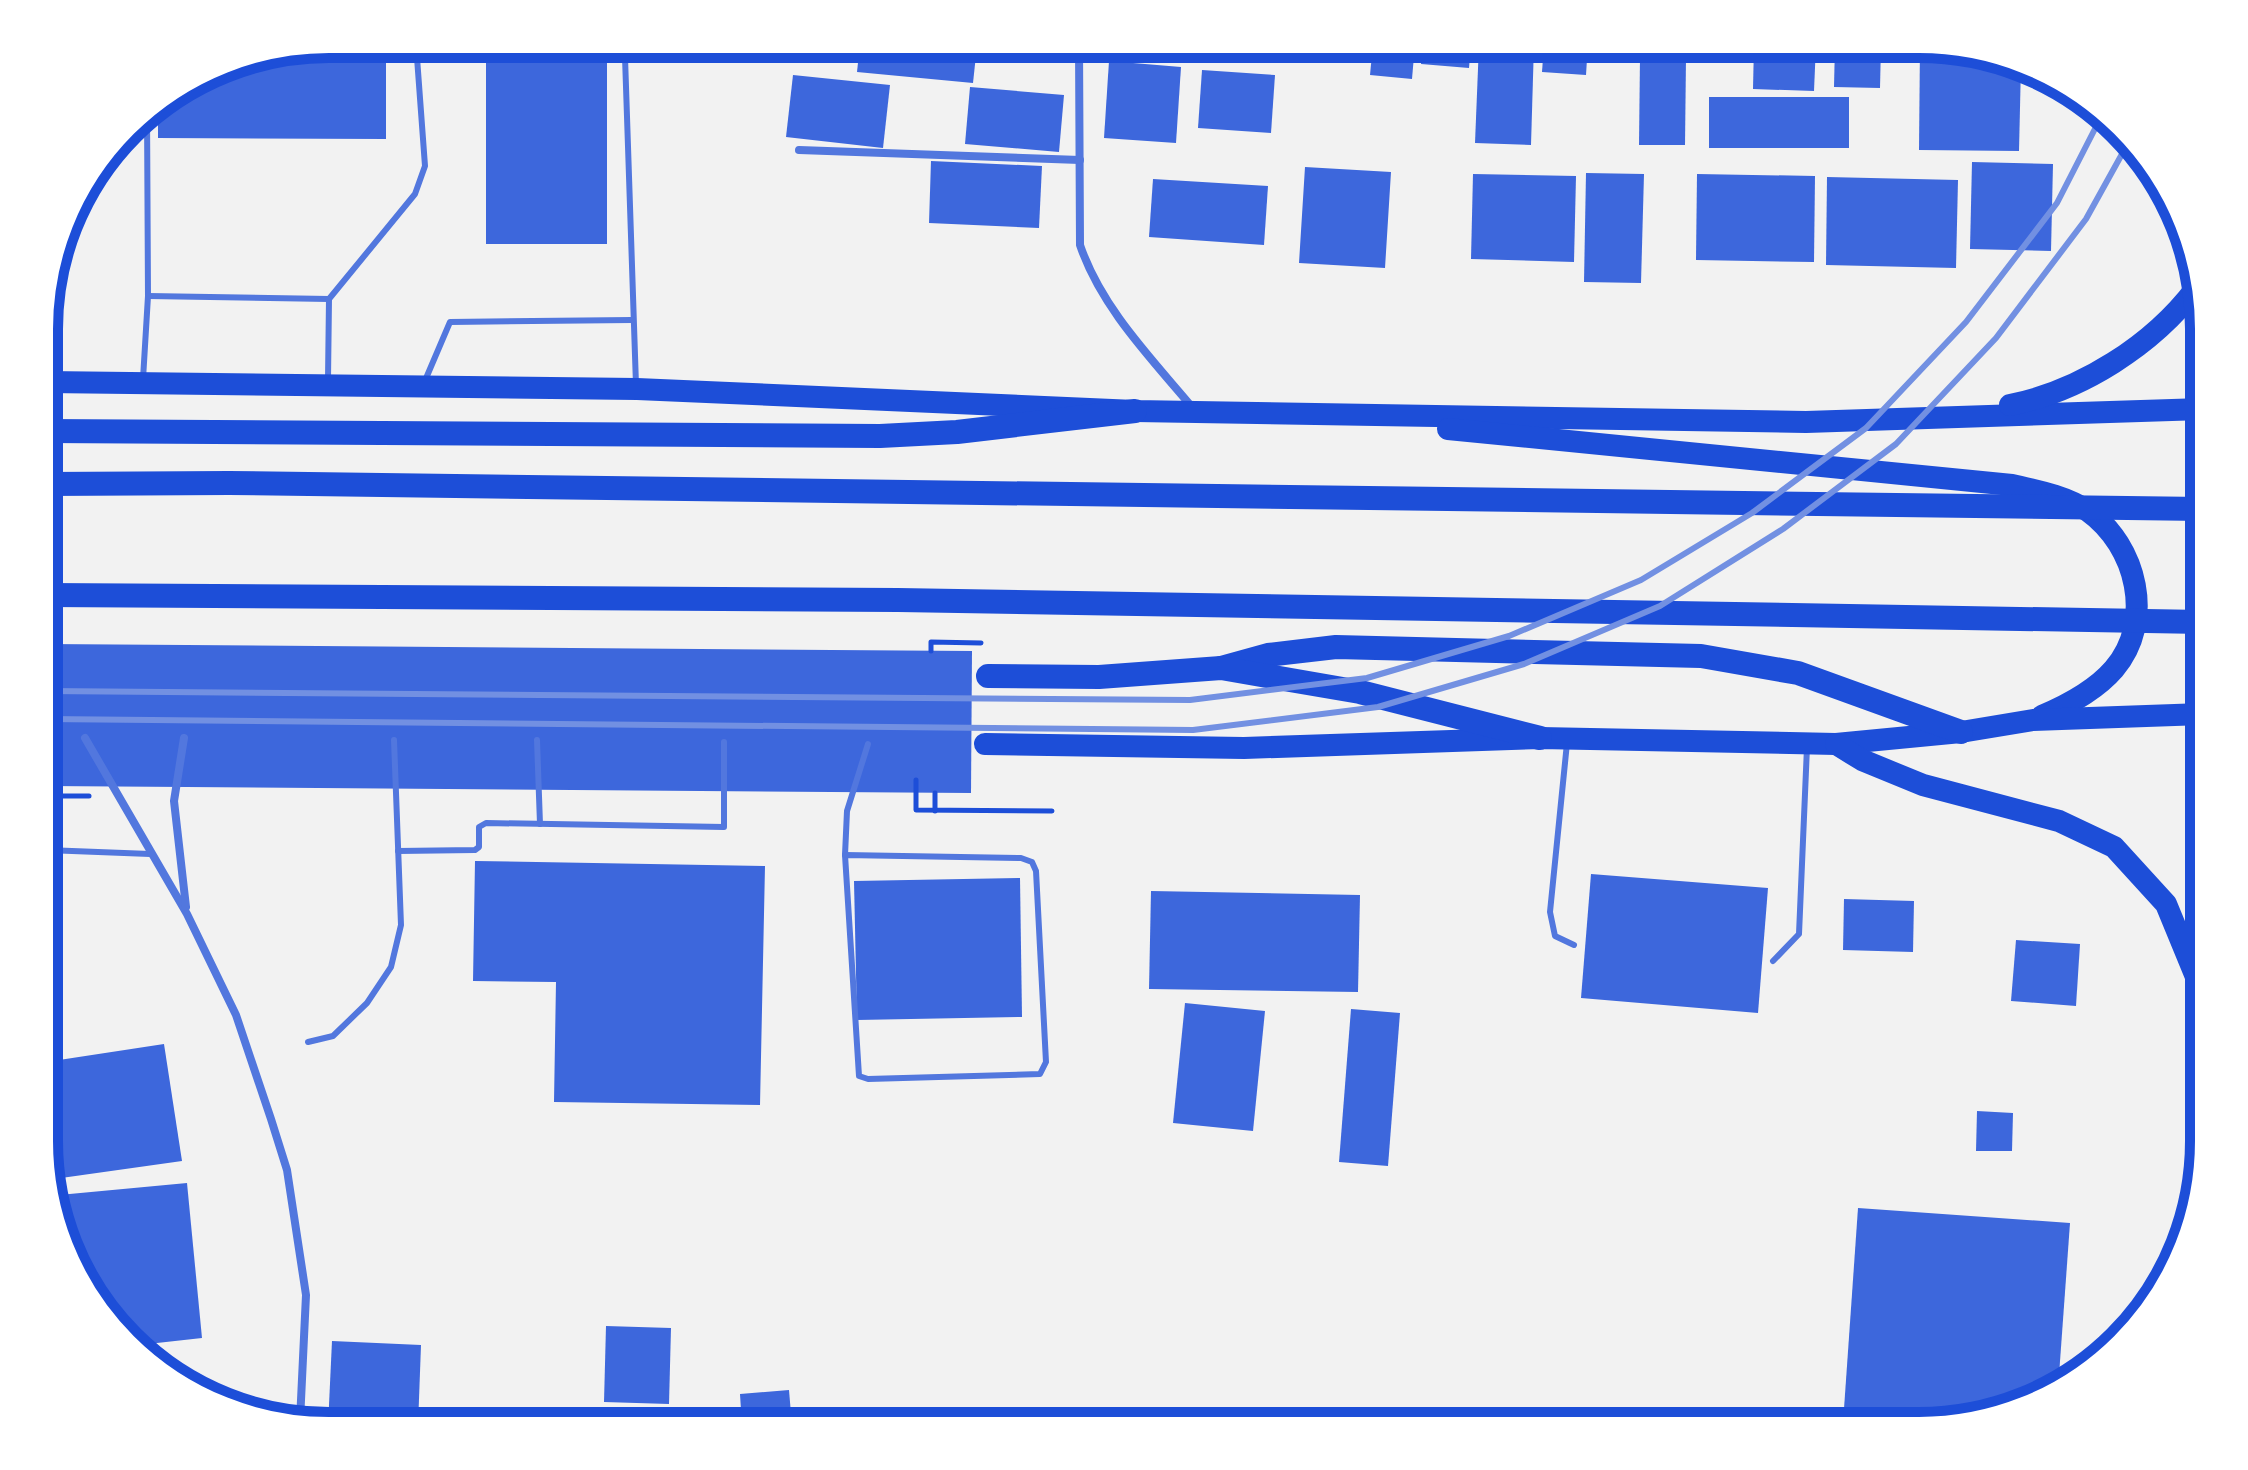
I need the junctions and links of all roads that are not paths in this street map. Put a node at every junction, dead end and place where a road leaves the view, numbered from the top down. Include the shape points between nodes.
1 (417, 58) edge
2 (625, 58) edge
3 (1079, 58) edge
4 (147, 128) edge
5 (799, 150) dead end
6 (1080, 160) junction
7 (148, 296) junction
8 (329, 299) junction
9 (2188, 299) edge
10 (632, 320) junction
11 (58, 382) edge
12 (142, 385) junction
13 (338, 386) junction
14 (423, 387) junction
15 (637, 389) junction
16 (2189, 409) edge
17 (1135, 411) junction
18 (1196, 411) junction
19 (1289, 413) junction
20 (1954, 415) junction
21 (58, 431) edge
22 (58, 484) edge
23 (2189, 509) edge
24 (58, 595) edge
25 (2189, 622) edge
26 (1221, 668) junction
27 (989, 670) dead end
28 (2189, 714) edge
29 (2033, 720) junction
30 (1961, 732) junction
31 (85, 738) dead end
32 (184, 738) dead end
33 (1540, 738) junction
34 (1567, 739) junction
35 (394, 740) dead end
36 (537, 740) dead end
37 (724, 742) dead end
38 (1807, 742) junction
39 (868, 744) dead end
40 (985, 744) dead end
41 (1836, 744) junction
42 (540, 824) junction
43 (58, 850) edge
44 (398, 851) junction
45 (150, 854) junction
46 (845, 855) junction
47 (187, 914) junction
48 (1574, 945) dead end
49 (2189, 960) edge
50 (1773, 961) dead end
51 (308, 1042) dead end
52 (301, 1410) edge

1 - 8 lane via 425,166 415,194
2 - 10 lane
3 - 6 street
4 - 7 lane
5 - 6 street
6 - 18 street via 1080,245 1090,272 1127,328
7 - 8 lane
7 - 12 lane
8 - 13 lane
9 - 20 highway via 2173,319 2112,364 2034,400
10 - 14 lane via 450,322
10 - 15 lane
11 - 12 highway
12 - 13 highway
13 - 14 highway
14 - 15 highway
15 - 17 highway
16 - 20 highway
17 - 18 highway
17 - 21 highway via 880,436
18 - 19 highway
19 - 20 highway via 1806,422
19 - 29 highway via 2012,485 2057,496 2101,522 2122,547 2133,573 2136,617 2128,646 2103,680 2078,699
22 - 23 highway
24 - 25 highway via 866,600
26 - 27 highway via 1151,671 1099,665
26 - 30 highway via 1268,655 1336,647 1701,656 1798,673
26 - 33 highway via 1360,692
28 - 29 highway
29 - 30 highway
30 - 41 highway
31 - 45 street
32 - 47 street via 174,801
33 - 34 highway
33 - 40 highway via 1244,748
34 - 38 highway
34 - 48 lane via 1550,912 1555,936
35 - 44 lane
36 - 42 lane
37 - 42 lane via 724,827
38 - 41 highway
38 - 50 lane via 1799,934
39 - 46 lane via 847,811
41 - 49 highway via 1923,785 2059,821 2114,847 2166,904
42 - 44 lane via 486,823 479,827 475,850
43 - 45 lane
44 - 51 lane via 401,925 391,967 367,1003 333,1036
45 - 47 street
46 - 46 lane via 1032,862 1046,1062 1040,1074 859,1076
47 - 52 street via 236,1015 287,1170 306,1295

